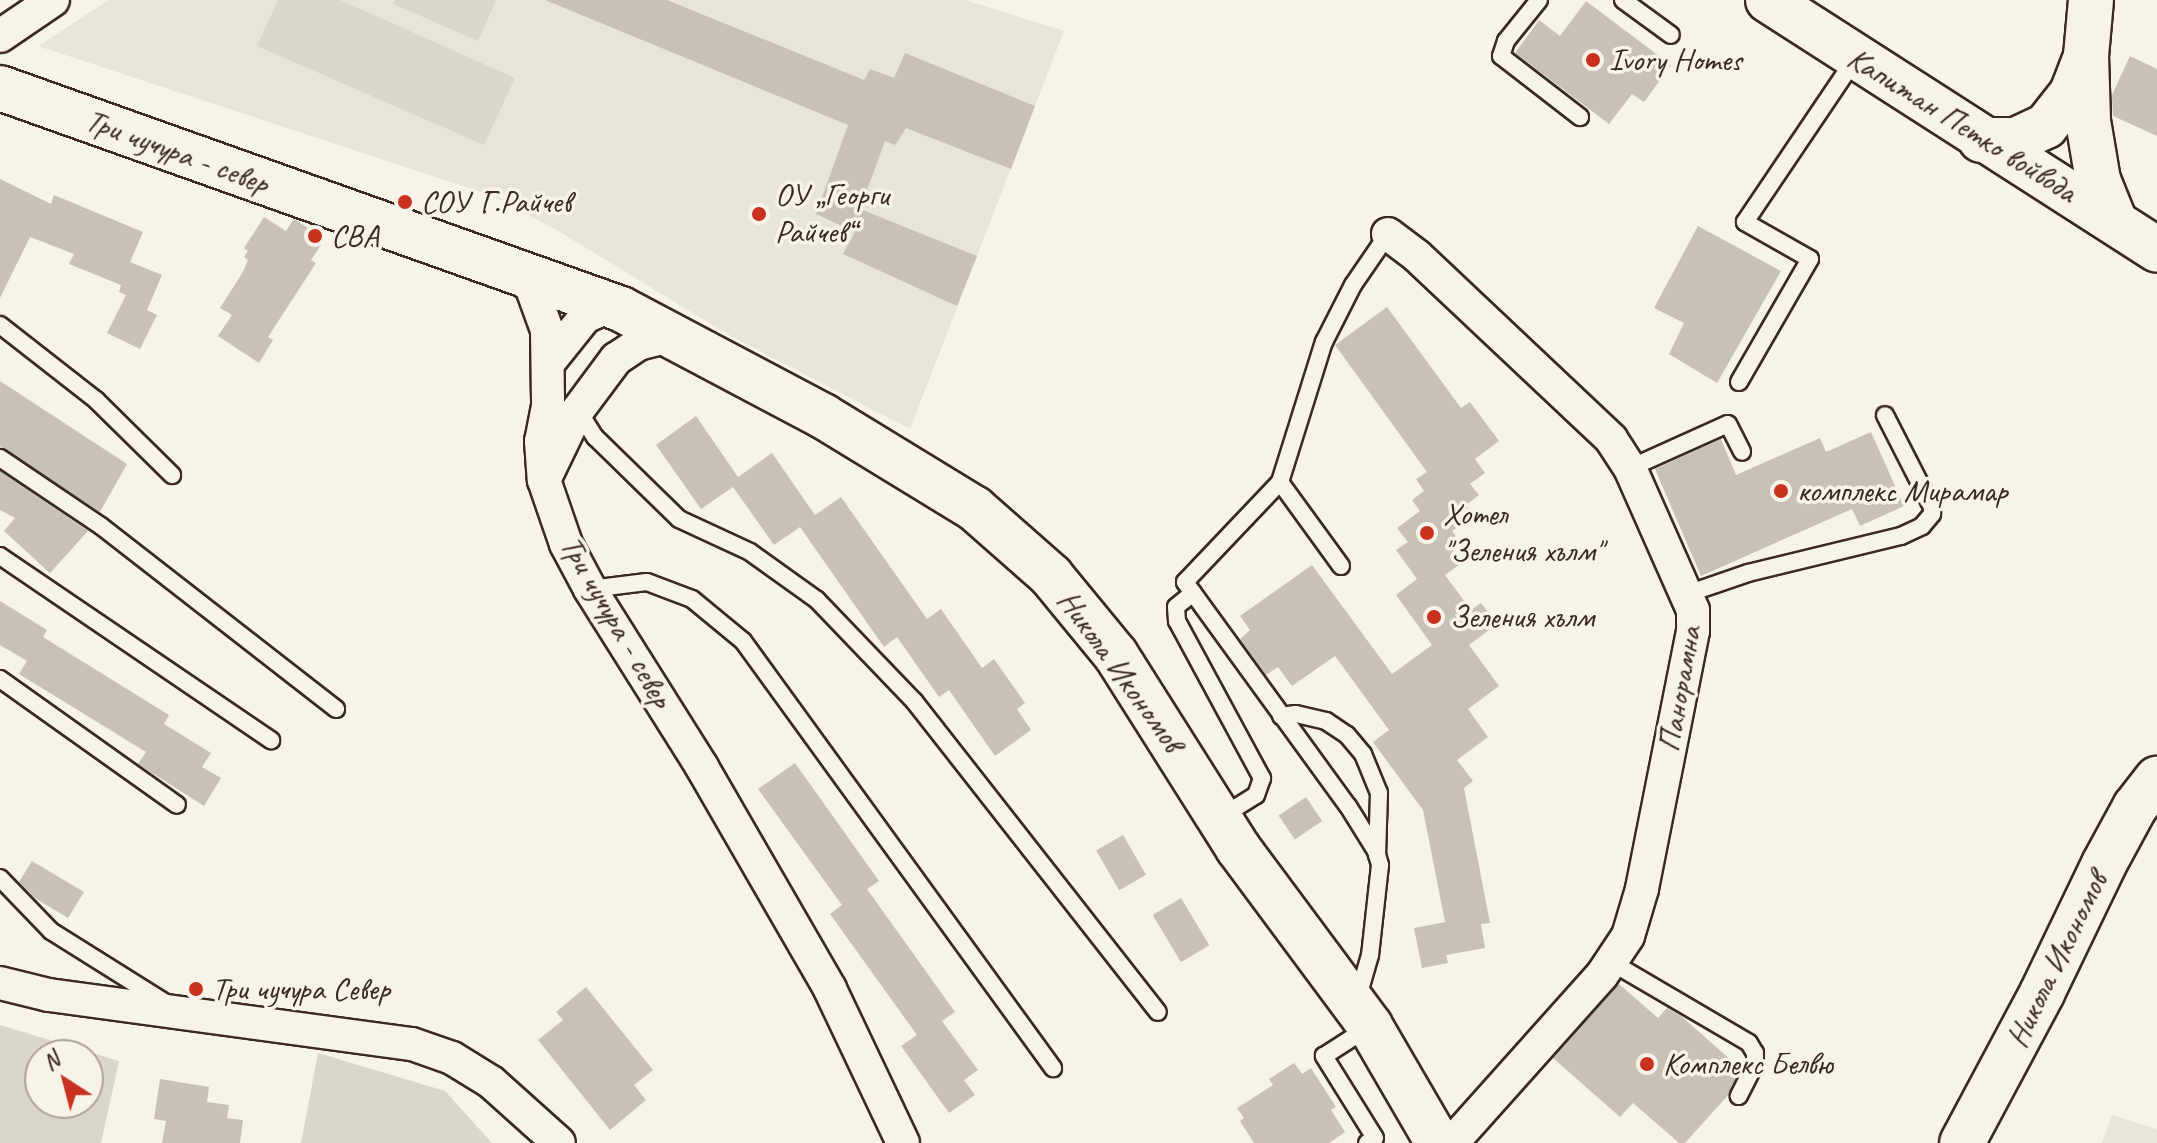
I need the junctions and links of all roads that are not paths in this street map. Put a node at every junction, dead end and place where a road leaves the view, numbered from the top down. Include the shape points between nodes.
1 (53, 0) edge
2 (1539, 0) edge
3 (1623, 0) edge
4 (1768, 0) edge
5 (2091, 0) edge
6 (1671, 35) dead end
7 (0, 36) edge
8 (2086, 56) junction
9 (1856, 58) junction
10 (0, 88) edge
11 (1580, 117) dead end
12 (1981, 140) junction
13 (2115, 222) junction
14 (1388, 234) joint
15 (2157, 250) edge
16 (496, 262) junction
17 (621, 309) junction
18 (0, 325) edge
19 (670, 336) junction
20 (616, 359) junction
21 (549, 362) junction
22 (1739, 382) dead end
23 (578, 410) junction
24 (1885, 415) dead end
25 (1742, 452) dead end
26 (0, 458) edge
27 (1630, 468) junction
28 (172, 475) dead end
29 (544, 480) junction
30 (1280, 482) junction
31 (0, 556) edge
32 (1341, 566) dead end
33 (590, 589) junction
34 (1193, 593) junction
35 (1687, 594) junction
36 (0, 679) edge
37 (336, 709) dead end
38 (1281, 716) junction
39 (271, 740) dead end
40 (2157, 779) edge
41 (177, 805) dead end
42 (1219, 818) junction
43 (1377, 857) junction
44 (0, 878) edge
45 (1611, 962) junction
46 (0, 983) edge
47 (181, 1012) junction
48 (1158, 1012) dead end
49 (1363, 1016) junction
50 (1053, 1068) dead end
51 (1739, 1096) dead end
52 (559, 1143) edge
53 (903, 1143) edge
54 (1367, 1143) edge
55 (1438, 1143) edge
56 (1452, 1143) edge
57 (1962, 1143) edge

1 - 7 street
2 - 11 lane via 1506,41 1501,56
3 - 6 lane
4 - 9 street, Капитан Петко войвода
5 - 8 street
8 - 12 street via 2055,119 2016,140
8 - 13 street via 2095,165
9 - 12 street, Капитан Петко войвода
9 - 22 lane via 1745,222 1810,259
10 - 16 street, Три чучура - север
12 - 13 street, Капитан Петко войвода
13 - 15 street, Капитан Петко войвода
14 - 27 street, Панорамна via 1551,379 1611,439
14 - 30 lane via 1353,285 1324,342
16 - 17 street, Три чучура - север
16 - 21 street, Три чучура - север via 537,296
17 - 19 street, Три чучура - север
17 - 20 street via 630,333
17 - 21 street via 585,317
18 - 28 lane via 96,400
19 - 20 street via 638,344
19 - 42 street, Никола Икономов via 947,489 1027,552 1116,655
20 - 23 street
21 - 29 street, Три чучура - север via 541,441
23 - 29 street
23 - 48 lane via 595,437 679,519 750,552 817,600 914,701
24 - 35 lane via 1932,507 1922,526
25 - 27 lane via 1728,424
26 - 37 lane via 101,526
27 - 35 street, Панорамна
29 - 33 street, Три чучура - север via 566,544
30 - 32 lane
30 - 34 lane via 1185,582
31 - 39 lane
33 - 50 lane via 647,582 692,599 743,641
33 - 53 street, Три чучура - север via 702,767 823,976
34 - 38 lane
34 - 42 lane via 1176,607 1177,621 1262,778 1256,795
35 - 45 street, Панорамна via 1693,631 1642,889 1628,936
36 - 41 lane
38 - 43 lane via 1348,806
38 - 43 lane via 1326,721 1363,754 1379,793
40 - 57 street, Никола Икономов via 2104,864
42 - 49 street, Никола Икономов
43 - 49 lane
44 - 47 lane via 51,931
45 - 51 lane via 1749,1043 1757,1058
45 - 56 street, Панорамна
46 - 47 street via 49,995
47 - 52 street via 412,1044 452,1058 491,1082
49 - 54 lane via 1324,1056 1375,1138
49 - 55 street, Никола Икономов

